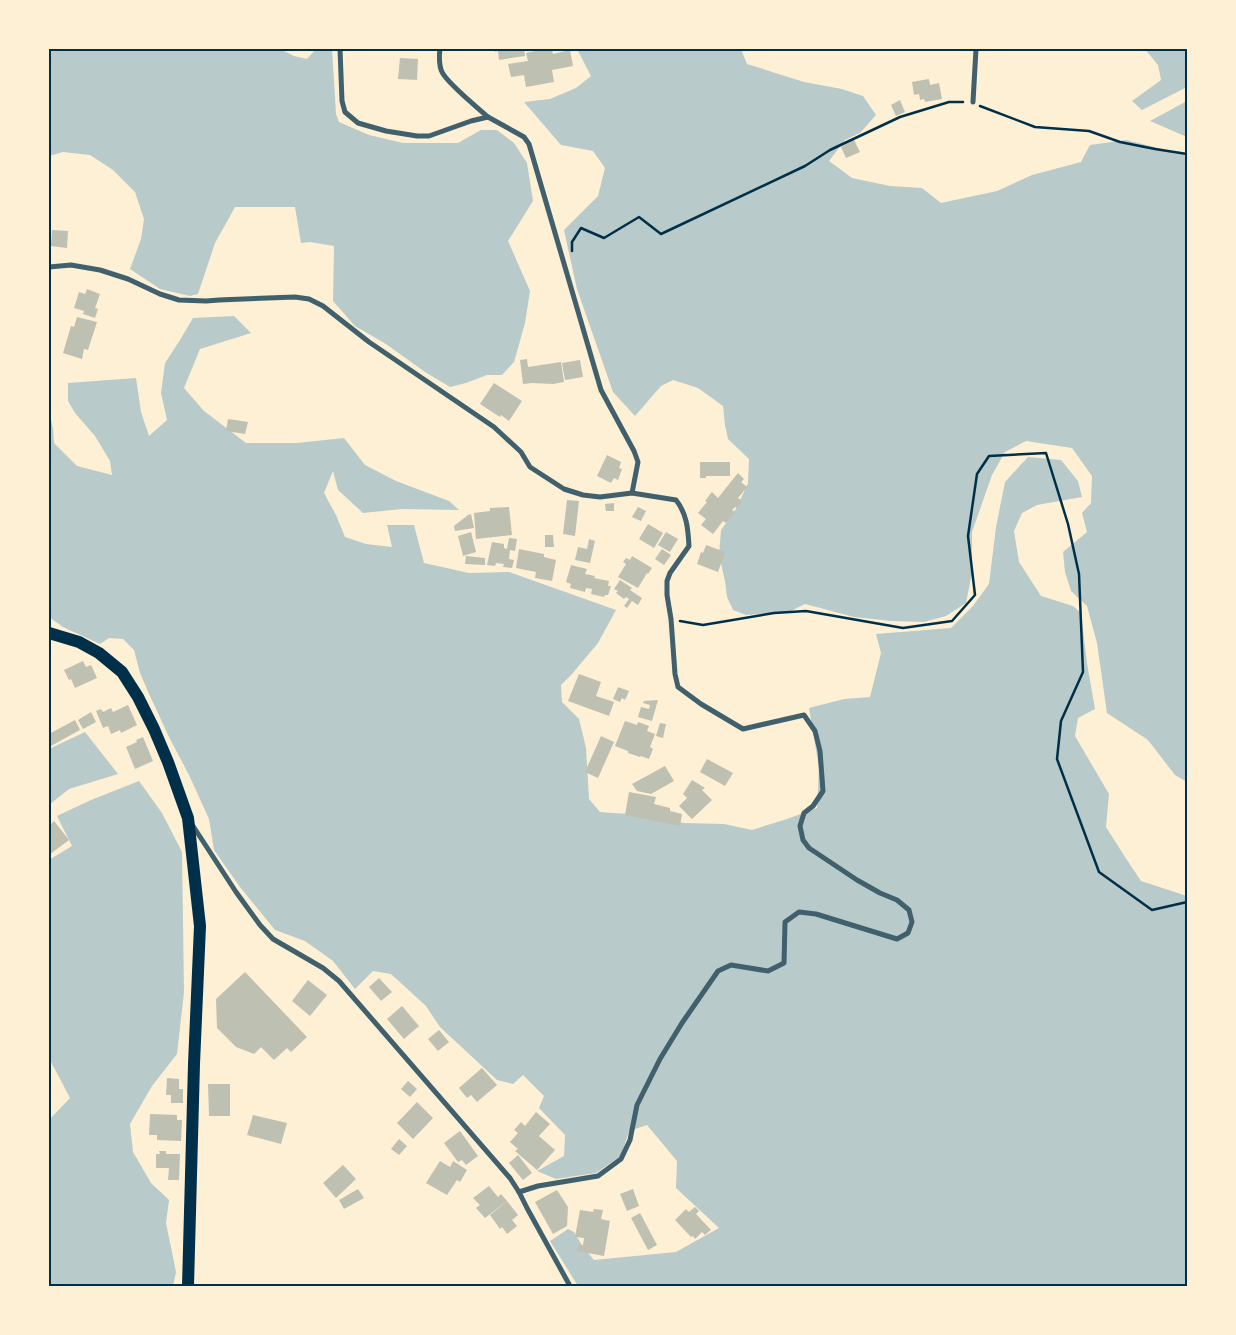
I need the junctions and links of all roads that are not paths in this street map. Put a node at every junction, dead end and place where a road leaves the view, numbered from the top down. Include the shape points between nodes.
1 (340, 49) edge
2 (440, 49) edge
3 (976, 49) edge
4 (973, 102) road end
5 (488, 117) junction
6 (49, 267) edge
7 (632, 493) junction
8 (49, 632) edge
9 (188, 818) junction
10 (519, 1192) junction
11 (188, 1286) edge
12 (570, 1286) edge

1 - 5 street via 342,101 345,112 358,123 386,131 429,136
2 - 5 street via 442,73
3 - 4 street
5 - 7 street via 524,137 529,144 601,390 638,462
6 - 7 street via 72,265 100,270 179,300 309,299 494,427 521,452 530,467 564,489 600,497
7 - 10 street via 676,500 687,523 689,546 667,581 678,687 743,729 804,715 815,731 820,750 823,791 804,813 800,826 803,840 809,848 857,880 897,900 909,910 912,922 908,933 897,939 816,914 798,912 785,922 784,962 768,971 731,965 718,971 660,1059 637,1105 630,1140 621,1159 598,1176
8 - 9 main road via 79,642 122,672 154,730
9 - 10 street via 260,925 273,939 339,981
9 - 11 main road via 200,926
10 - 12 street

